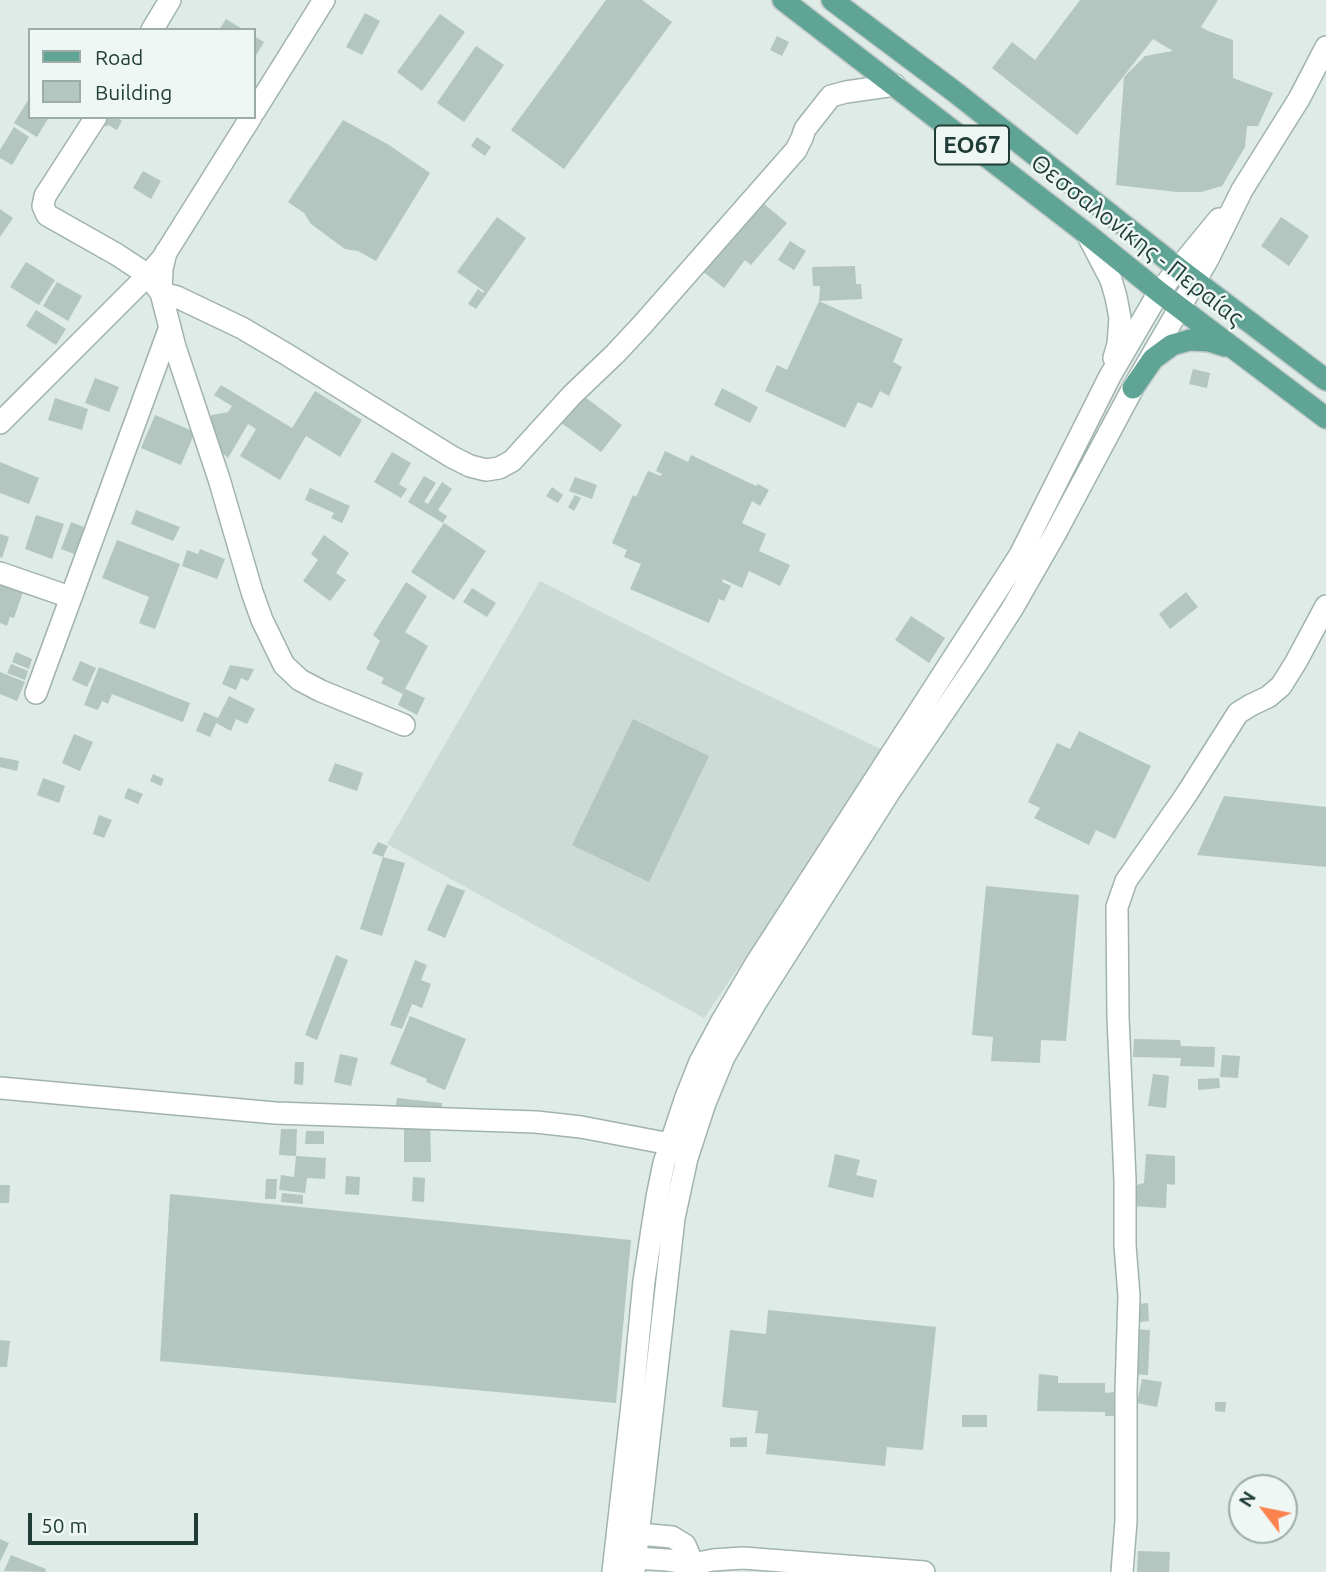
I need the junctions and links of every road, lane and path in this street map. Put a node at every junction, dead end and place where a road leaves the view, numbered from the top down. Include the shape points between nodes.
1 (170, 0) edge
2 (324, 0) edge
3 (783, 0) edge
4 (832, 0) edge
5 (153, 28) edge
6 (1326, 47) edge
7 (895, 85) junction
8 (256, 109) edge
9 (95, 119) edge
10 (250, 119) edge
11 (1242, 190) junction
12 (1087, 234) junction
13 (166, 252) junction
14 (1178, 268) junction
15 (148, 275) junction
16 (1196, 280) junction
17 (1159, 292) junction
18 (161, 293) junction
19 (1180, 308) junction
20 (170, 327) junction
21 (1235, 350) junction
22 (1110, 376) junction
23 (1326, 380) edge
24 (1133, 388) junction
25 (1326, 418) edge
26 (0, 423) edge
27 (0, 573) edge
28 (70, 597) junction
29 (1326, 606) edge
30 (36, 693) dead end
31 (404, 725) dead end
32 (0, 1088) edge
33 (670, 1144) junction
34 (638, 1534) junction
35 (635, 1565) edge
36 (693, 1568) edge
37 (613, 1572) edge
38 (924, 1572) edge
39 (1122, 1572) edge

1 - 5 street
2 - 8 street
3 - 7 main road, Θεσσαλονίκης - Περαίας / ΕΟ67
4 - 14 main road, Θεσσαλονίκης - Περαίας / ΕΟ67
6 - 11 street
7 - 12 main road, Θεσσαλονίκης - Περαίας / ΕΟ67
7 - 18 street via 831,96 813,116 796,150 643,324 512,461 499,468 486,470 452,457 242,328
9 - 15 street via 43,206 47,215
10 - 13 street
11 - 14 street
11 - 16 street
12 - 17 main road, Θεσσαλονίκης - Περαίας / ΕΟ67
12 - 22 street via 1116,297 1118,344
13 - 15 street
13 - 18 street
14 - 16 main road, Θεσσαλονίκης - Περαίας / ΕΟ67
14 - 17 street
15 - 18 street
15 - 26 street
16 - 19 street
16 - 23 main road, Θεσσαλονίκης - Περαίας / ΕΟ67
17 - 19 main road, Θεσσαλονίκης - Περαίας / ΕΟ67
17 - 22 street
18 - 20 street
19 - 21 main road, Θεσσαλονίκης - Περαίας / ΕΟ67
19 - 24 street
20 - 28 street
20 - 31 street via 251,592 284,665 321,691
21 - 24 main road via 1209,341 1172,345 1153,359
21 - 25 main road, Θεσσαλονίκης - Περαίας / ΕΟ67
22 - 33 street via 1020,555 723,1019 700,1062
24 - 34 street via 1012,609 883,802 724,1057 687,1158 674,1218
27 - 28 street
28 - 30 street
29 - 39 street via 1280,685 1269,697 1237,713 1126,881 1117,907 1129,1296
32 - 33 street via 275,1113 536,1122
33 - 37 street via 644,1281
34 - 35 street
34 - 36 street via 672,1537 685,1545
35 - 36 street via 667,1560
36 - 38 street via 713,1560 743,1558

